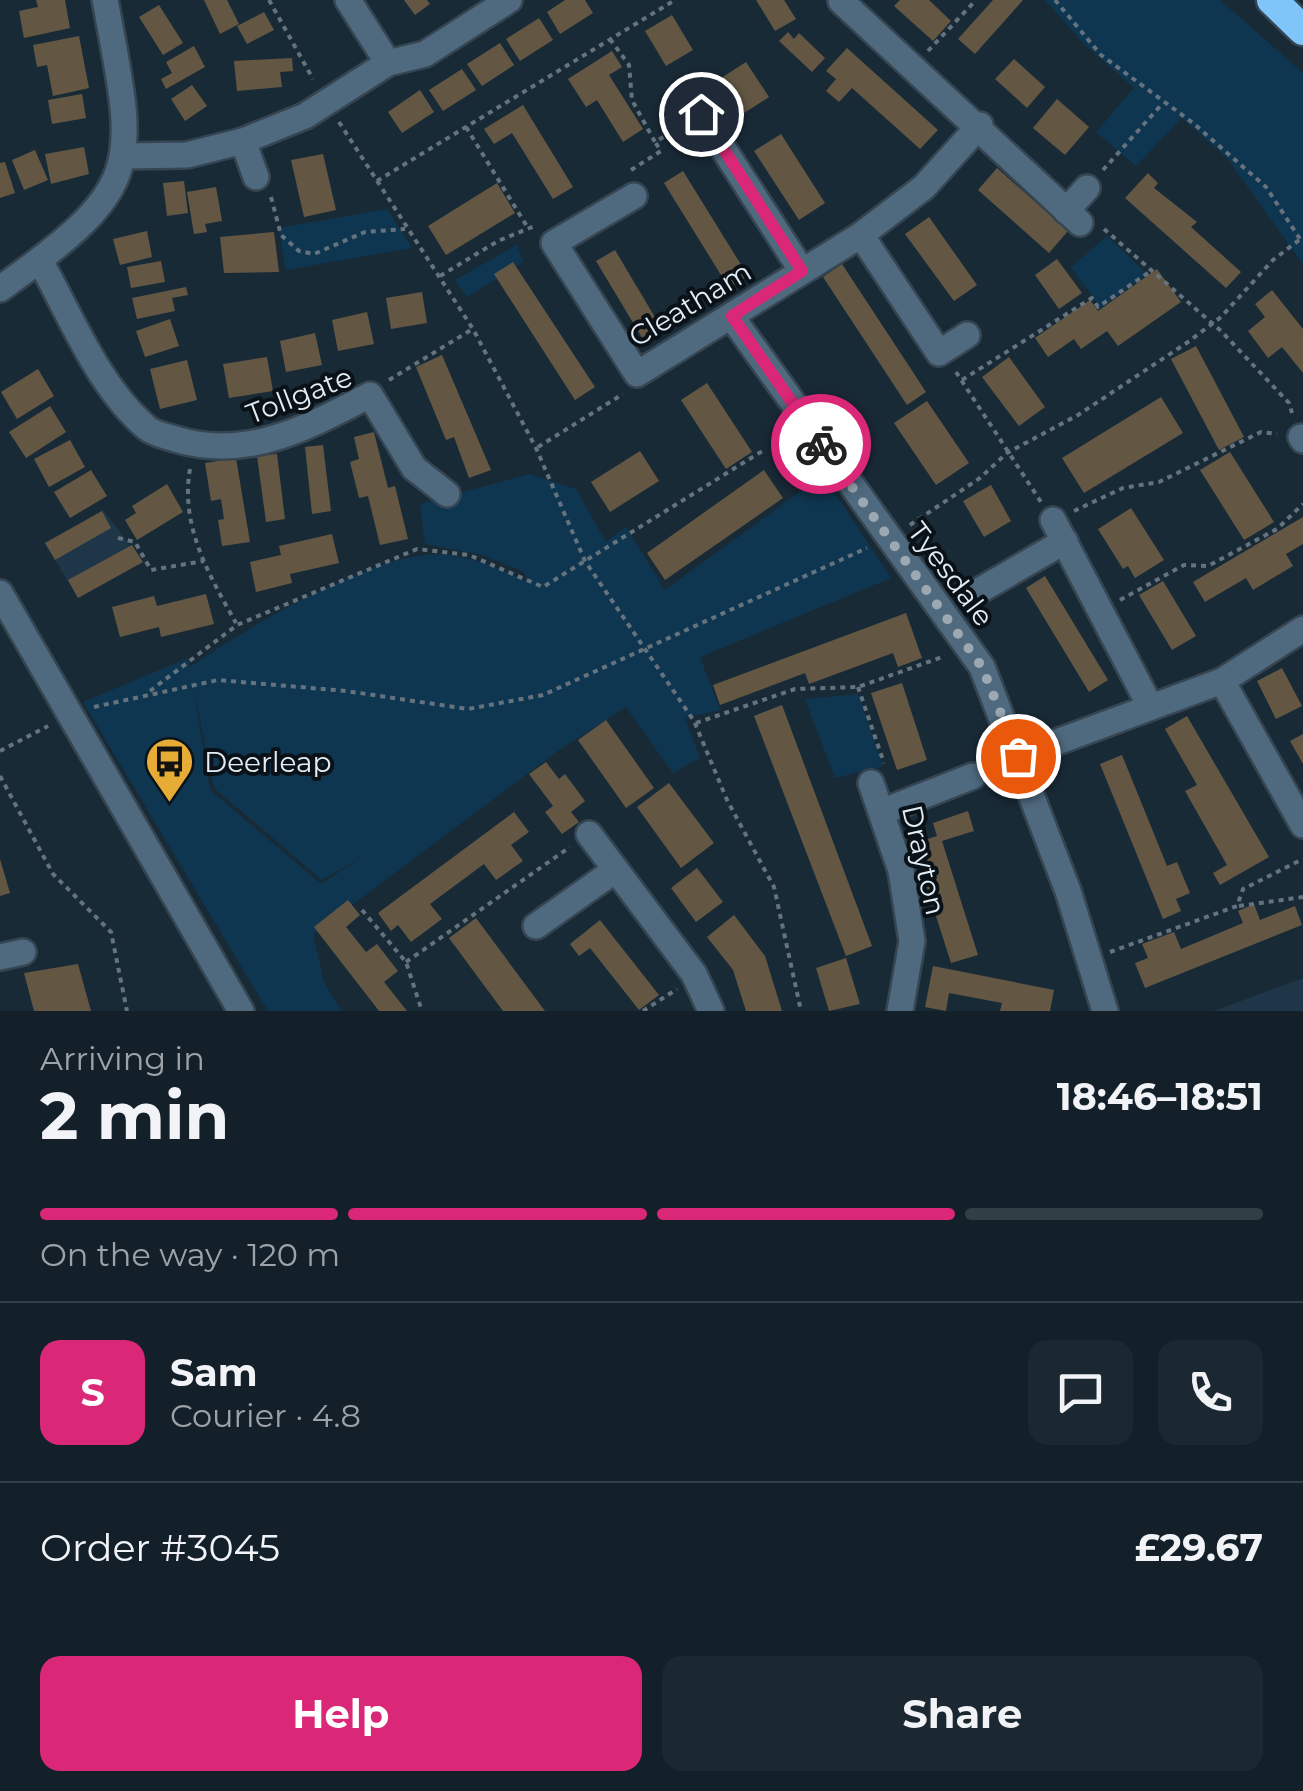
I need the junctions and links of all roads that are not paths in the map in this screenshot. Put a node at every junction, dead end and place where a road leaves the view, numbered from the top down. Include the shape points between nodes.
1 (106, 0) edge
2 (348, 0) edge
3 (509, 0) edge
4 (1272, 0) edge
5 (841, 1) edge
6 (1303, 30) edge
7 (388, 64) junction
8 (698, 109) road end
9 (980, 126) junction
10 (243, 141) junction
11 (126, 156) junction
12 (256, 177) road end
13 (1087, 188) road end
14 (634, 196) dead end
15 (861, 235) junction
16 (40, 261) junction
17 (802, 271) junction
18 (0, 289) edge
19 (732, 316) junction
20 (967, 335) dead end
21 (447, 494) dead end
22 (0, 593) edge
23 (970, 596) dead end
24 (1303, 629) edge
25 (1222, 680) junction
26 (1150, 706) junction
27 (1018, 756) junction
28 (973, 776) dead end
29 (871, 783) road end
30 (884, 811) junction
31 (1303, 825) edge
32 (589, 834) road end
33 (614, 871) junction
34 (536, 926) dead end
35 (241, 1011) edge
36 (711, 1011) edge
37 (900, 1011) edge
38 (1105, 1011) edge

1 - 11 street
2 - 7 street
3 - 7 street via 425,54
4 - 6 highway
5 - 9 street
7 - 10 street via 329,106
8 - 17 street
9 - 13 street via 1073,217
9 - 15 street, Cleatham via 924,186
10 - 11 street via 187,155
10 - 12 street
11 - 16 street via 98,211
14 - 19 street, Cleatham via 554,243 637,374
15 - 17 street, Cleatham
15 - 20 street via 939,353
16 - 18 street
16 - 21 street, Tollgate via 114,390 149,430 194,445 245,448 300,431 370,395 414,468
17 - 19 street, Cleatham
19 - 27 street, Tyesdale via 982,667
22 - 35 street via 64,716
23 - 26 street via 1059,531
24 - 25 street
25 - 26 street
25 - 31 street
26 - 27 street
27 - 38 street, Tyesdale
28 - 30 street
29 - 30 street, Drayton
30 - 37 street, Drayton via 912,940
32 - 33 street
33 - 34 street
33 - 36 street via 696,978

